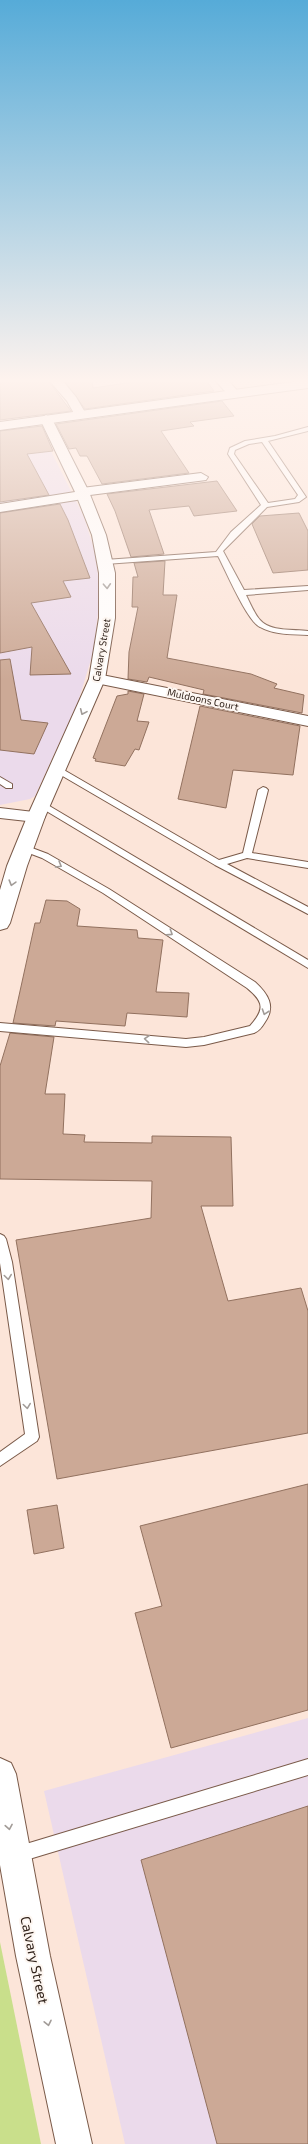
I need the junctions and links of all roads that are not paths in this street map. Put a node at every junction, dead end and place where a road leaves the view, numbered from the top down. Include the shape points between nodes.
1 (75, 479) edge
2 (186, 479) edge
3 (248, 479) edge
4 (291, 479) edge
5 (82, 493) junction
6 (265, 505) junction
7 (0, 508) edge
8 (219, 554) junction
9 (105, 562) junction
10 (308, 588) edge
11 (241, 593) junction
12 (308, 633) edge
13 (97, 679) junction
14 (308, 721) edge
15 (58, 769) junction
16 (0, 780) edge
17 (9, 786) dead end
18 (263, 790) dead end
19 (38, 810) junction
20 (0, 813) edge
21 (24, 848) junction
22 (247, 855) junction
23 (218, 863) junction
24 (308, 865) edge
25 (308, 911) edge
26 (0, 923) edge
27 (308, 965) edge
28 (0, 1027) edge
29 (0, 1239) edge
30 (0, 1460) edge
31 (308, 1767) edge
32 (0, 1774) edge
33 (14, 1856) junction
34 (74, 2144) edge

1 - 5 street, Calvary Street
2 - 5 street
3 - 6 lane
4 - 6 lane via 302,497 297,501
5 - 7 street
5 - 9 street, Calvary Street via 99,535
6 - 8 lane via 220,548
8 - 9 lane
8 - 11 lane
9 -> 13 street, Calvary Street via 107,618
10 - 11 lane
11 - 12 lane via 259,625
13 - 14 street, Muldoons Court
13 -> 15 street, Calvary Street
15 - 19 street, Calvary Street
15 - 23 lane
16 - 17 lane
18 - 22 lane
19 - 20 street
19 - 21 street, Calvary Street
19 - 27 lane
21 -> 26 street, Calvary Street via 16,866
21 -> 28 lane via 45,856 106,891 251,986 260,993 267,1004 267,1011 254,1029 186,1043
22 - 23 lane
22 - 24 lane
23 - 25 lane
29 -> 30 lane via 6,1262 32,1437
31 - 33 lane
32 -> 33 street, Calvary Street
33 -> 34 street, Calvary Street

